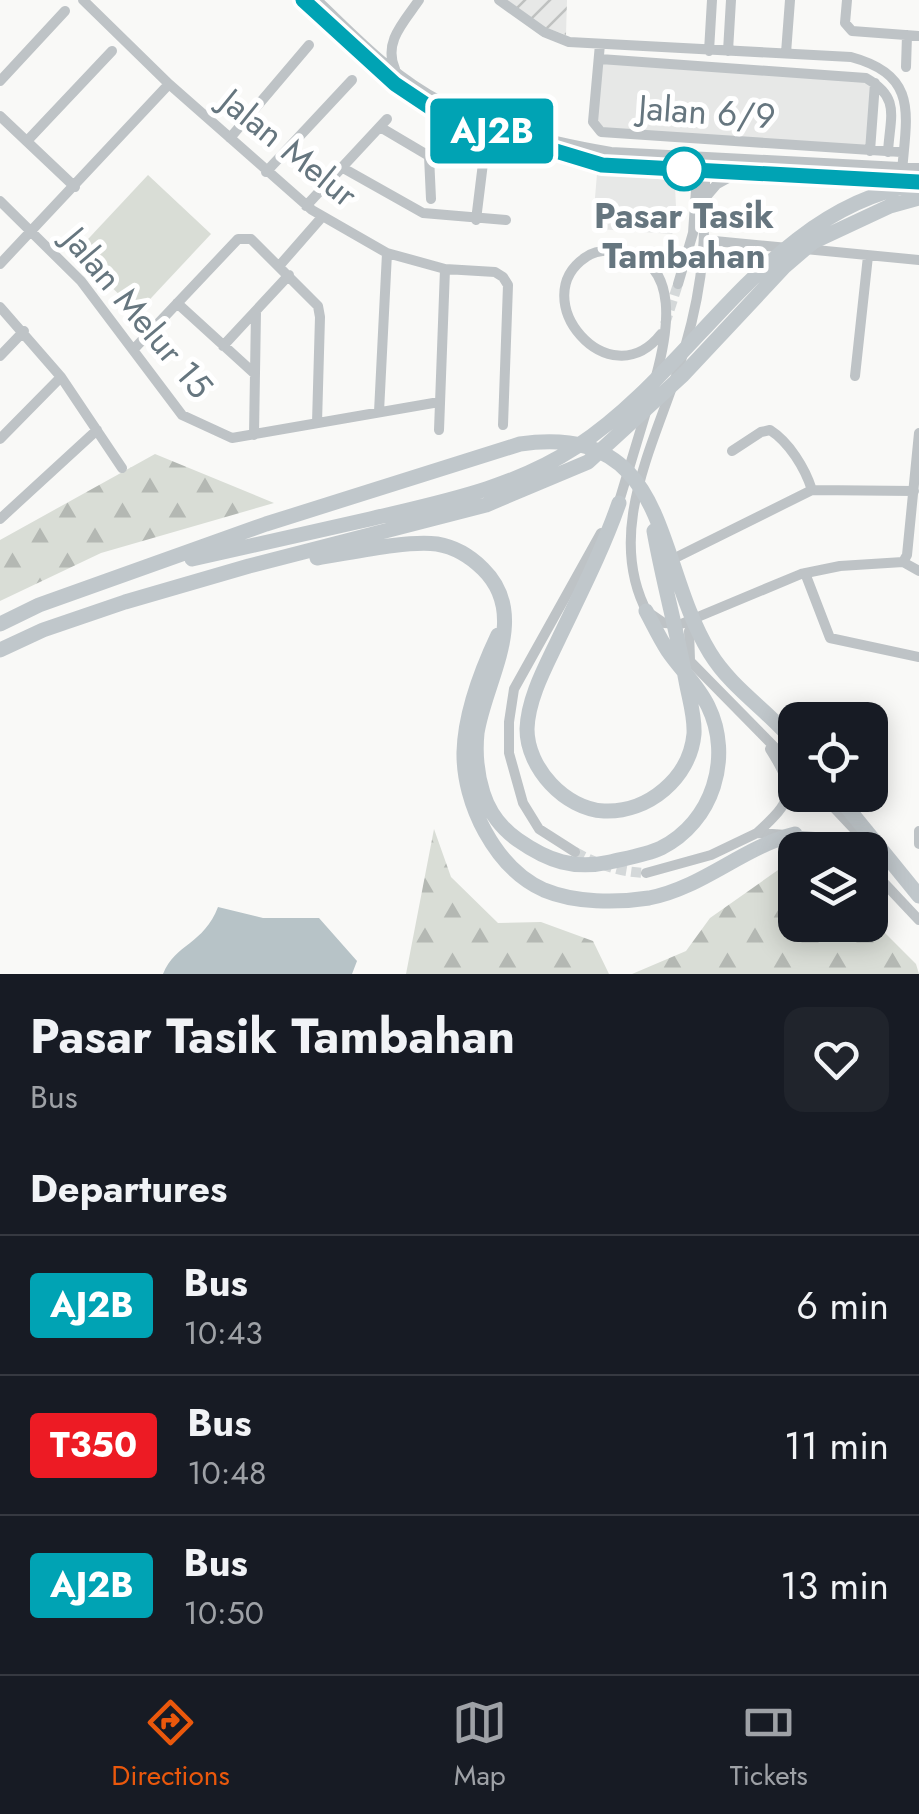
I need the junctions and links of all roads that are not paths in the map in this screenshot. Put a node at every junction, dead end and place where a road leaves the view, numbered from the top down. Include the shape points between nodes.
1 (83, 0) edge
2 (303, 0) edge
3 (317, 0) edge
4 (419, 0) edge
5 (499, 0) edge
6 (712, 0) edge
7 (731, 0) edge
8 (790, 0) edge
9 (846, 0) edge
10 (65, 11) dead end
11 (913, 36) edge
12 (358, 40) junction
13 (391, 41) junction
14 (600, 44) junction
15 (310, 46) dead end
16 (112, 51) dead end
17 (709, 51) junction
18 (728, 51) junction
19 (786, 52) junction
20 (600, 59) junction
21 (906, 67) dead end
22 (398, 74) junction
23 (352, 80) dead end
24 (0, 81) edge
25 (875, 83) junction
26 (169, 84) junction
27 (0, 116) edge
28 (230, 138) junction
29 (27, 141) junction
30 (903, 149) junction
31 (870, 150) junction
32 (611, 152) junction
33 (888, 152) junction
34 (484, 155) dead end
35 (793, 160) junction
36 (849, 164) junction
37 (919, 165) edge
38 (701, 167) junction
39 (342, 168) junction
40 (902, 168) junction
41 (670, 169) junction
42 (266, 172) junction
43 (738, 172) junction
44 (901, 182) junction
45 (919, 183) edge
46 (75, 187) junction
47 (701, 198) junction
48 (919, 198) edge
49 (431, 199) dead end
50 (0, 201) edge
51 (306, 206) junction
52 (322, 217) junction
53 (476, 220) junction
54 (506, 220) dead end
55 (32, 232) junction
56 (704, 240) junction
57 (387, 254) junction
58 (868, 256) junction
59 (919, 260) edge
60 (0, 264) edge
61 (280, 265) junction
62 (445, 269) junction
63 (289, 275) junction
64 (678, 284) tunnel mouth
65 (177, 303) junction
66 (0, 307) edge
67 (256, 311) junction
68 (24, 331) junction
69 (660, 334) dead end
70 (224, 346) junction
71 (134, 350) junction
72 (0, 356) edge
73 (255, 374) junction
74 (855, 376) dead end
75 (61, 377) junction
76 (439, 402) junction
77 (378, 412) junction
78 (317, 423) junction
79 (503, 425) dead end
80 (98, 430) junction
81 (439, 430) dead end
82 (919, 432) edge
83 (254, 435) junction
84 (0, 439) edge
85 (732, 451) dead end
86 (122, 468) dead end
87 (812, 490) junction
88 (914, 491) junction
89 (619, 503) junction
90 (652, 512) junction
91 (0, 519) edge
92 (679, 556) dead end
93 (902, 562) junction
94 (249, 566) junction
95 (919, 571) edge
96 (805, 573) junction
97 (120, 576) junction
98 (646, 611) junction
99 (698, 619) junction
100 (505, 620) junction
101 (0, 624) edge
102 (0, 650) edge
103 (919, 655) edge
104 (690, 662) junction
105 (778, 723) edge
106 (761, 735) junction
107 (778, 752) edge
108 (838, 812) edge
109 (852, 812) edge
110 (919, 831) edge
111 (756, 833) junction
112 (778, 834) edge
113 (778, 838) edge
114 (919, 844) edge
115 (576, 852) tunnel mouth
116 (646, 873) tunnel mouth
117 (888, 887) edge
118 (919, 896) edge
119 (919, 920) edge

1 - 26 street, Jalan Melur
2 - 41 street via 395,84 460,122 607,166
3 - 12 street
4 - 13 street
5 - 14 street via 544,32
6 - 17 street
7 - 18 street
8 - 19 street
9 - 11 street via 847,28
10 - 24 street
11 - 21 street
12 - 13 street
12 - 22 street
13 - 22 street
14 - 17 street
14 - 20 street, Jalan 6/9
15 - 28 street
16 - 29 street
17 - 18 street
18 - 19 street
19 - 30 street via 851,56 889,72 906,108
20 - 25 street
20 - 31 street, Jalan 6/9 via 594,122 601,132
22 - 32 street via 476,117
23 - 42 street
25 - 31 street
25 - 33 street via 891,100
26 - 28 street, Jalan Melur
26 - 46 street
27 - 29 street
28 - 42 street, Jalan Melur
29 - 46 street
30 - 33 street, Jalan 6/9
30 - 36 street via 886,164
30 - 37 street
30 - 40 street
31 - 33 street, Jalan 6/9
32 - 35 street
32 - 38 street
34 - 53 street
35 - 36 street
35 - 38 street via 713,161
36 - 40 street
37 - 40 street
38 - 41 street
38 - 43 street
38 - 47 street
39 - 49 street via 383,123 430,150
39 - 51 street
39 - 53 street via 424,213
40 - 44 street
41 - 47 street via 687,176
42 - 51 street, Jalan Melur
43 - 44 street
43 - 47 street
44 - 45 street
45 - 97 highway via 838,211 775,257 614,417 528,474 437,504
46 - 55 street
47 - 56 street
47 - 64 street
48 - 94 highway via 814,242 588,462 486,505
50 - 55 street, Jalan Melur 15
51 - 52 street, Jalan Melur
52 - 57 street, Jalan Melur
52 - 61 street
53 - 54 street
55 - 60 street
55 - 71 street, Jalan Melur 15 via 81,281
56 - 58 street
56 - 98 street via 690,326 633,505 633,575
57 - 62 street, Jalan Melur
57 - 77 street
58 - 59 street
58 - 74 street
61 - 63 street
61 - 65 street via 251,239 238,239
62 - 76 street
62 - 79 street, Jalan Melur via 495,272 508,285
63 - 67 street
63 - 78 street via 318,306
65 - 70 street
65 - 71 street
66 - 68 street
67 - 70 street
67 - 73 street
68 - 72 street
68 - 75 street
69 - 89 street via 644,350 624,356 590,346 568,316 564,296 576,266 599,251 631,254 662,285 668,314
70 - 73 street
71 - 83 street, Jalan Melur 15 via 182,416 224,436
73 - 83 street
75 - 80 street
75 - 84 street
76 - 77 street, Jalan Melur 15
76 - 81 street
77 - 78 street, Jalan Melur 15
78 - 83 street, Jalan Melur 15
80 - 86 street
80 - 91 street
82 - 88 street
85 - 87 street via 770,430 801,464
87 - 88 street
87 - 92 street
88 - 93 street
89 - 90 highway via 538,686 527,730 541,773 578,804 600,811 651,800 678,777 694,736
89 - 115 street via 514,690 509,722 523,803 539,829
90 - 97 highway via 635,480 608,455 587,444 544,441 266,524
90 - 105 highway via 712,657
93 - 95 street
93 - 96 street
94 - 100 highway via 439,544 458,550 497,584
94 - 102 highway via 126,602
96 - 99 street
96 - 103 street via 830,638
97 - 101 highway
98 - 99 street via 664,623
98 - 100 highway via 708,705 720,736 719,772 689,829 662,848 598,865 570,866 539,855 508,833 487,805 477,773 477,734 500,662
98 - 104 street
99 - 104 street via 688,632
100 - 113 highway via 470,710 468,790 500,854 542,889 607,900 659,896
104 - 106 street
106 - 107 street
106 - 111 street via 784,772 788,793 782,810
108 - 118 street
109 - 118 highway
110 - 114 street
111 - 112 street
111 - 116 street via 712,855
117 - 119 street

